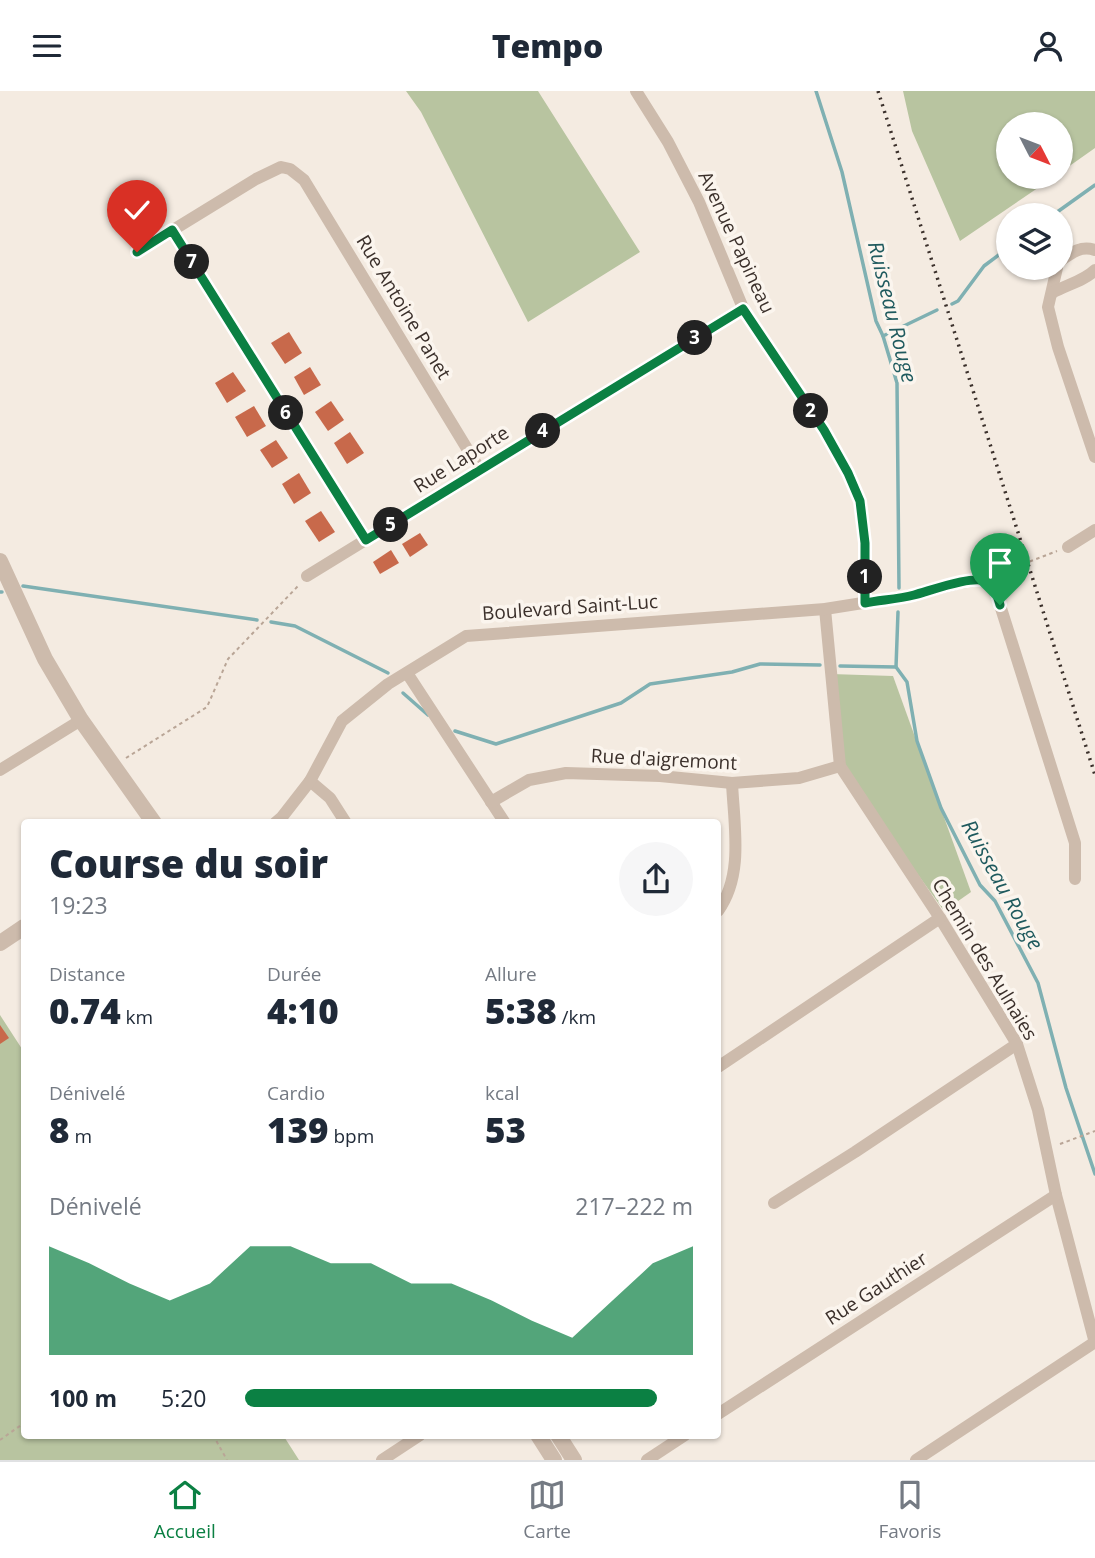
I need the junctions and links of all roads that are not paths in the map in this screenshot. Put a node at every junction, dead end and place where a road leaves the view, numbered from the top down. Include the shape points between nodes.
1 (636, 91) edge
2 (172, 230) junction
3 (1095, 250) edge
4 (1073, 251) edge
5 (137, 252) dead end
6 (1095, 270) edge
7 (1053, 280) edge
8 (1052, 293) junction
9 (743, 309) junction
10 (1095, 457) edge
11 (480, 470) junction
12 (1095, 530) edge
13 (366, 540) junction
14 (1068, 547) road end
15 (0, 561) edge
16 (307, 576) road end
17 (865, 603) junction
18 (825, 609) junction
19 (407, 673) junction
20 (82, 720) junction
21 (114, 766) junction
22 (840, 766) junction
23 (0, 770) edge
24 (310, 781) junction
25 (732, 783) junction
26 (491, 802) junction
27 (139, 819) edge
28 (151, 819) edge
29 (280, 819) edge
30 (343, 819) edge
31 (502, 819) edge
32 (1075, 879) dead end
33 (721, 907) edge
34 (940, 918) junction
35 (21, 932) edge
36 (0, 943) edge
37 (1017, 1044) junction
38 (721, 1065) edge
39 (1056, 1195) junction
40 (774, 1203) dead end
41 (1095, 1343) edge
42 (721, 1412) edge
43 (414, 1439) edge
44 (541, 1439) edge
45 (561, 1439) edge
46 (679, 1439) edge
47 (382, 1460) edge
48 (554, 1460) edge
49 (574, 1460) edge
50 (647, 1460) edge
51 (916, 1460) edge

1 - 9 street, Avenue Papineau via 699,202
2 - 5 street
2 - 11 street, Rue Antoine Panet via 256,179 281,167 290,169 304,180
2 - 13 street
3 - 4 street
6 - 8 street
7 - 8 street
8 - 10 street via 1048,307 1058,347
9 - 11 street, Rue Laporte
9 - 17 street, Avenue Papineau via 824,430 860,501
11 - 13 street, Rue Laporte
12 - 14 street
13 - 16 street, Rue Laporte
15 - 20 street via 45,659
17 - 18 street, Boulevard Saint-Luc
17 - 32 street, Boulevard Saint-Luc via 980,580 992,586 1074,843
18 - 19 street, Boulevard Saint-Luc via 466,636
18 - 22 street, Chemin des Aulnaies
19 - 24 street, Boulevard Saint-Luc via 342,721
19 - 26 street
20 - 21 street
20 - 23 street
21 - 27 street
21 - 28 street
22 - 25 street, Rue d'aigremont via 799,778
22 - 34 street, Chemin des Aulnaies
24 - 29 street, Boulevard Saint-Luc
24 - 30 street via 330,798
25 - 26 street, Rue d'aigremont via 566,773 529,780
25 - 33 street via 735,871
26 - 31 street
34 - 37 street, Chemin des Aulnaies
34 - 38 street
35 - 36 street
37 - 39 street, Chemin des Aulnaies via 1038,1110
37 - 40 street
39 - 41 street, Chemin des Aulnaies
39 - 42 street, Rue Gauthier
41 - 51 street
43 - 47 street
44 - 48 street
45 - 49 street
46 - 50 street

